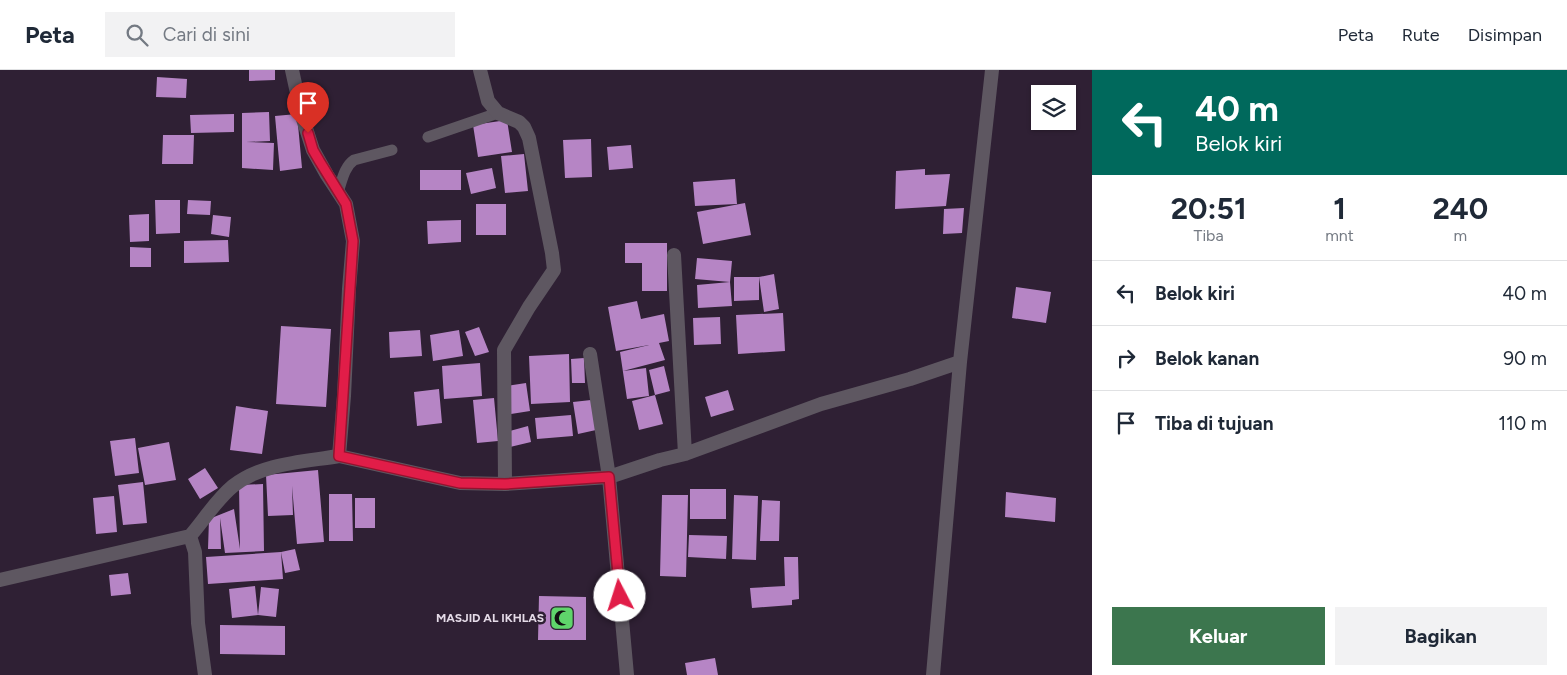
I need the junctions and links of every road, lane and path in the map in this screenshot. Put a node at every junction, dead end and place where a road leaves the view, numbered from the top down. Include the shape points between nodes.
1 (292, 70) edge
2 (480, 70) edge
3 (992, 70) edge
4 (498, 113) junction
5 (428, 137) dead end
6 (392, 150) dead end
7 (338, 192) junction
8 (674, 255) dead end
9 (590, 354) dead end
10 (960, 362) junction
11 (685, 454) junction
12 (339, 456) junction
13 (609, 477) junction
14 (505, 484) junction
15 (190, 536) junction
16 (0, 580) edge
17 (205, 675) edge
18 (626, 675) edge
19 (933, 675) edge

1 - 7 street via 313,150
2 - 4 street via 488,101
3 - 10 street
4 - 5 lane
4 - 14 street via 519,122 529,138 554,270 504,350
6 - 7 lane via 350,163
7 - 12 street via 346,204 353,241
8 - 11 street
9 - 13 street
10 - 11 street via 910,380 821,404
10 - 19 street
11 - 13 street
12 - 14 street via 460,483
12 - 15 street via 270,467 247,476 222,496
13 - 14 street
13 - 18 street
15 - 16 street
15 - 17 street via 195,552 198,623

